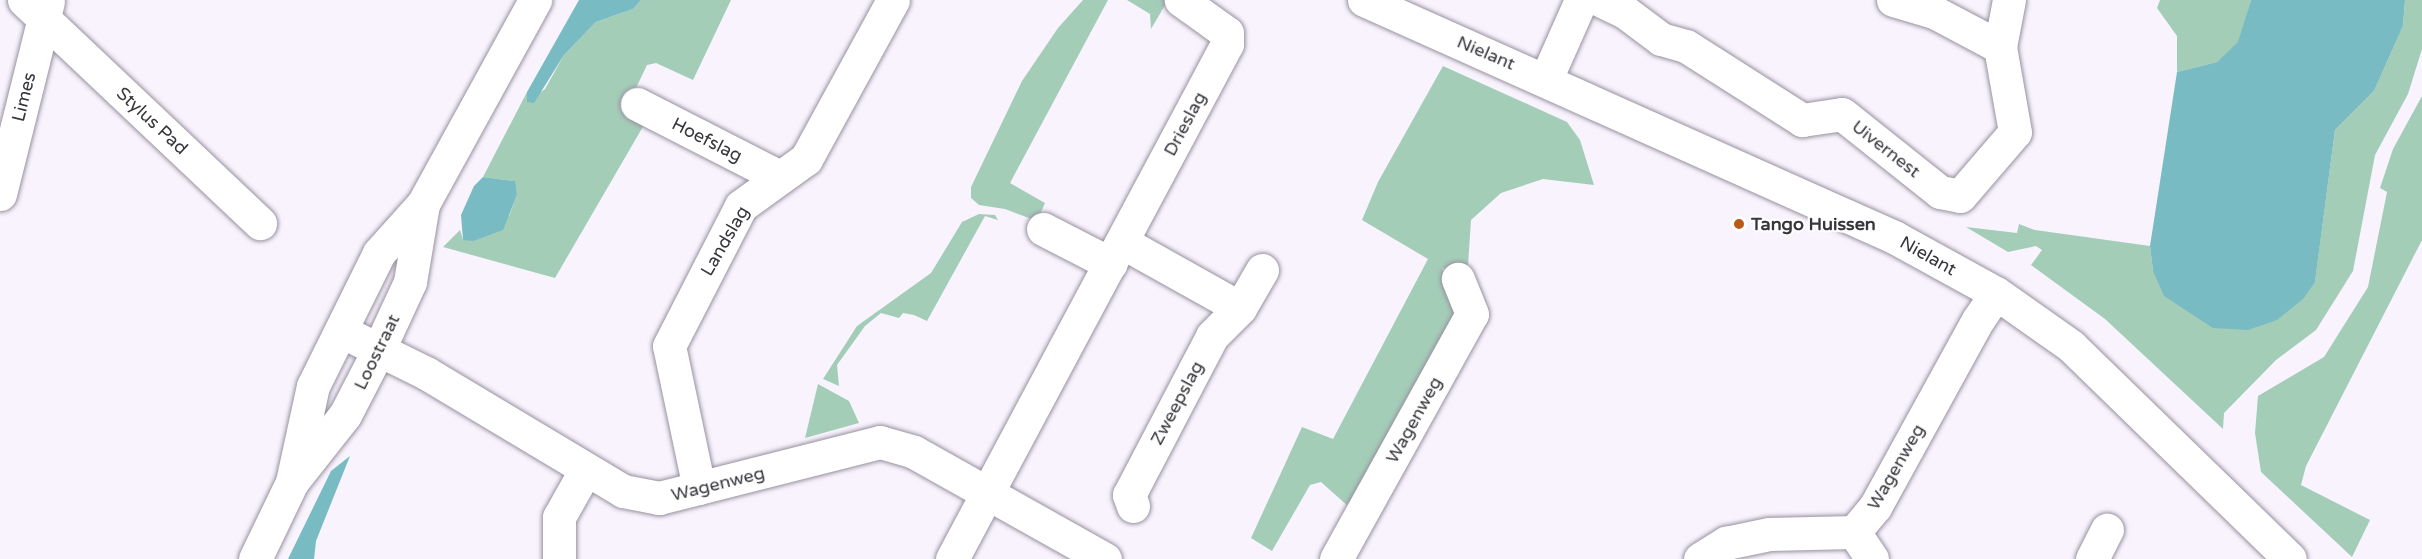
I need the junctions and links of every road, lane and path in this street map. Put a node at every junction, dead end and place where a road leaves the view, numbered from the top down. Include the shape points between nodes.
1 (535, 0) edge
2 (893, 0) edge
3 (1181, 0) edge
4 (1364, 0) edge
5 (1581, 0) edge
6 (1600, 0) edge
7 (1893, 0) edge
8 (2009, 0) edge
9 (39, 6) edge
10 (2000, 47) junction
11 (1546, 79) junction
12 (637, 104) dead end
13 (778, 176) junction
14 (0, 194) edge
15 (423, 204) junction
16 (261, 223) dead end
17 (1043, 229) dead end
18 (1117, 253) junction
19 (1262, 270) dead end
20 (1458, 279) dead end
21 (1996, 293) junction
22 (1240, 308) junction
23 (341, 331) junction
24 (379, 349) junction
25 (586, 469) junction
26 (292, 483) junction
27 (699, 488) junction
28 (987, 495) junction
29 (1133, 506) dead end
30 (2108, 530) dead end
31 (1854, 532) junction
32 (255, 559) edge
33 (559, 559) edge
34 (952, 559) edge
35 (1105, 559) edge
36 (1336, 559) edge
37 (1700, 559) edge
38 (1872, 559) edge
39 (2092, 559) edge
40 (2290, 559) edge

1 - 15 street, Loostraat
2 - 13 street, Landslag via 806,159
3 - 18 street, Drieslag via 1227,33 1227,44
4 - 11 street, Nielant
5 - 11 street
6 - 10 street, Uivernest via 1625,12 1661,39 1686,46 1802,120 1842,114 1940,192 1960,196 2015,132
7 - 10 street via 1934,12
8 - 10 street, Uivernest
9 - 14 street, Limes
9 - 16 street, Stylus Pad
11 - 21 street, Nielant via 1894,237
12 - 13 street, Hoefslag
13 - 27 street, Landslag via 741,206 669,346
15 - 23 street, Loostraat via 379,253
15 - 24 street, Loostraat via 410,282
17 - 18 street
18 - 22 street
18 - 28 street, Drieslag
19 - 22 street, Zweepslag
20 - 36 street, Wagenweg via 1472,314
21 - 31 street, Wagenweg via 1977,320 1875,507
21 - 40 street, Nielant via 2071,346
22 - 29 street, Zweepslag via 1212,336 1128,495
23 - 24 street, Wagenweg
23 - 26 street, Loostraat via 313,387
24 - 25 street, Wagenweg
24 - 26 street, Loostraat via 345,415
25 - 27 street, Wagenweg via 623,491 659,498
25 - 33 street via 559,517
26 - 32 street, Loostraat
27 - 28 street, Wagenweg via 880,442 914,452
28 - 34 street, Drieslag
28 - 35 street, Wagenweg
30 - 39 street
31 - 37 street via 1769,534 1726,543
31 - 38 street

